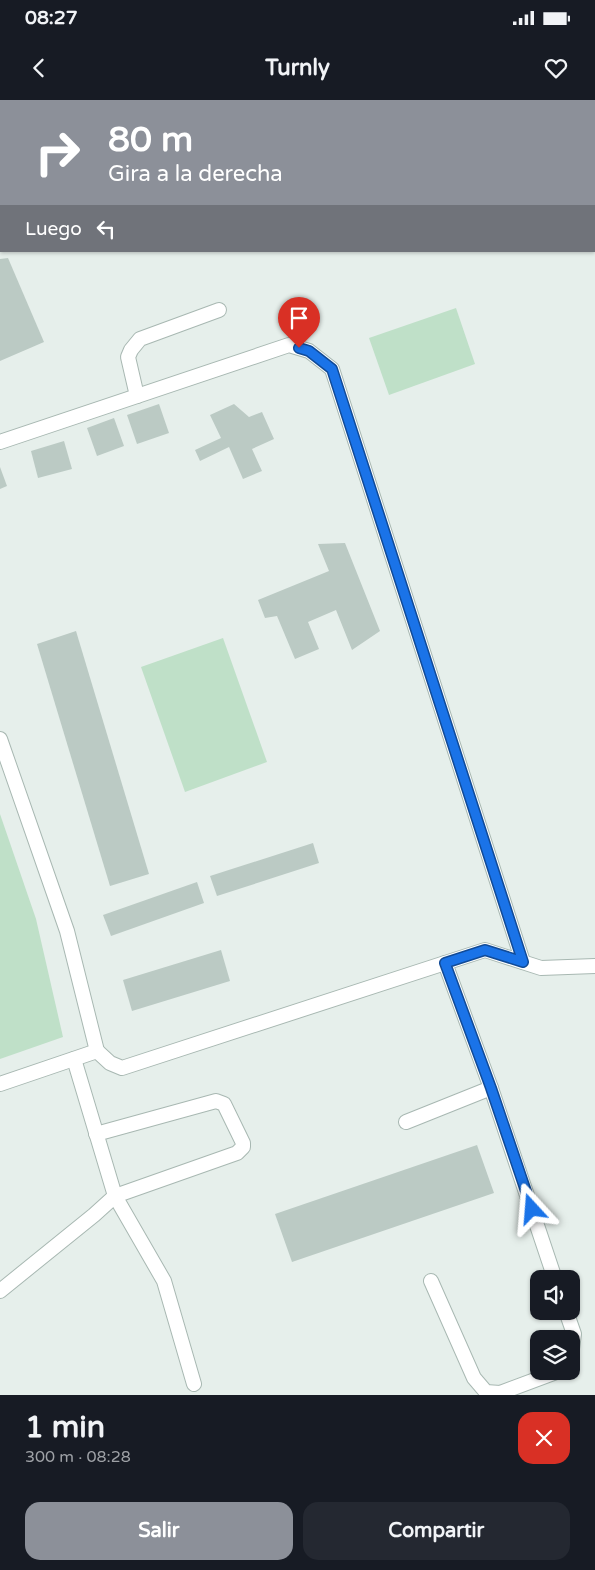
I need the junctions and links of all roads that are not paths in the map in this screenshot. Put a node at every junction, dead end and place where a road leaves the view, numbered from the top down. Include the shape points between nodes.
1 (219, 310) dead end
2 (137, 396) junction
3 (0, 442) edge
4 (0, 739) edge
5 (523, 962) junction
6 (445, 963) junction
7 (595, 966) edge
8 (97, 1051) junction
9 (74, 1059) junction
10 (0, 1084) edge
11 (491, 1088) junction
12 (406, 1122) dead end
13 (96, 1134) junction
14 (115, 1196) junction
15 (552, 1270) edge
16 (431, 1281) dead end
17 (0, 1291) edge
18 (535, 1380) edge
19 (194, 1384) dead end

1 - 2 lane via 140,339 128,358
2 - 3 lane
2 - 5 lane via 289,345 309,351 332,369
4 - 8 lane via 67,932
5 - 6 lane via 485,950
5 - 7 lane via 541,968
6 - 8 lane via 122,1068 110,1063
6 - 11 lane
8 - 9 lane
9 - 10 lane
9 - 13 lane
11 - 12 lane
11 - 15 lane
13 - 14 lane
13 - 14 lane via 220,1101 243,1143 237,1153
14 - 17 lane
14 - 19 lane via 164,1281
16 - 18 lane via 474,1378 486,1392 500,1393

